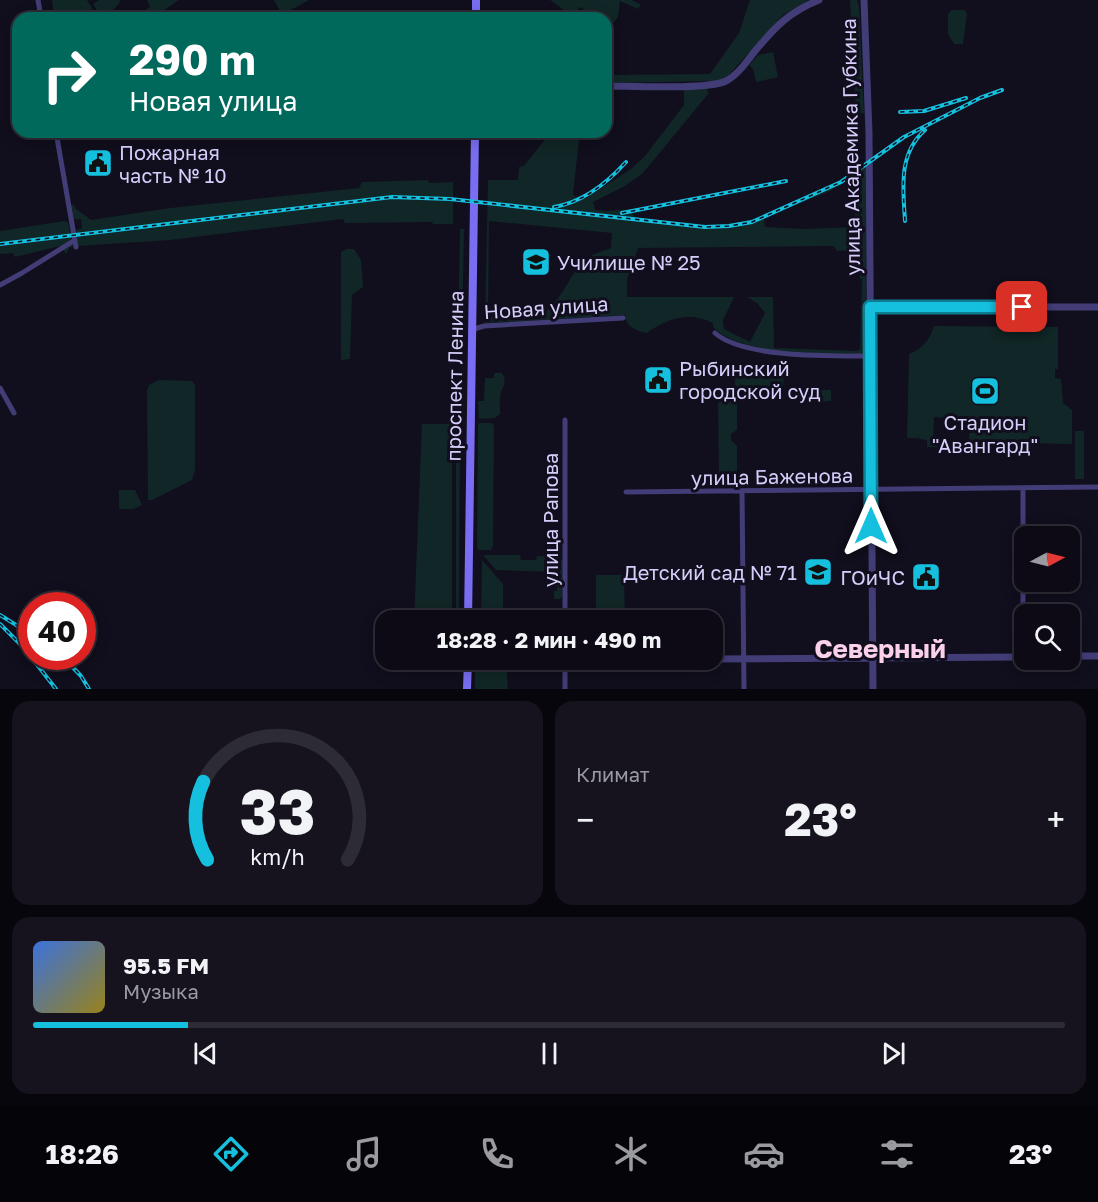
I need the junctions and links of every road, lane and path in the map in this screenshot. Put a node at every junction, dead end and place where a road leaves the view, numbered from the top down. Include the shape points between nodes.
1 (819, 0) edge
2 (864, 0) edge
3 (612, 86) edge
4 (57, 138) edge
5 (475, 138) edge
6 (0, 285) edge
7 (870, 307) junction
8 (1098, 307) edge
9 (623, 318) dead end
10 (471, 330) junction
11 (715, 333) dead end
12 (870, 356) junction
13 (0, 388) edge
14 (14, 413) dead end
15 (564, 420) dead end
16 (1098, 487) edge
17 (1023, 488) junction
18 (871, 490) junction
19 (742, 491) junction
20 (626, 492) dead end
21 (1024, 604) edge
22 (468, 610) edge
23 (565, 610) edge
24 (1080, 656) edge
25 (1098, 656) edge
26 (1014, 657) edge
27 (873, 658) junction
28 (723, 659) edge
29 (744, 659) junction
30 (468, 670) edge
31 (565, 670) edge
32 (467, 689) edge
33 (566, 689) edge
34 (744, 689) edge
35 (873, 689) edge

1 - 3 street via 787,17 726,81 710,85
2 - 7 street, улица Академика Губкина
4 - 6 street via 76,243
5 - 10 main road, проспект Ленина
7 - 8 street
7 - 12 street, улица Академика Губкина
9 - 10 street, Новая улица
10 - 22 main road, проспект Ленина
11 - 12 street via 750,349
12 - 18 street, улица Академика Губкина
13 - 14 street
15 - 23 street, улица Рапова
16 - 17 street, улица Баженова
17 - 18 street, улица Баженова
17 - 21 street
18 - 19 street, улица Баженова
18 - 27 street, улица Академика Губкина
19 - 20 street, улица Баженова
19 - 29 street
24 - 25 street
26 - 27 street
27 - 29 street
27 - 35 street, улица Академика Губкина
28 - 29 street
29 - 34 street
30 - 32 main road
31 - 33 street

